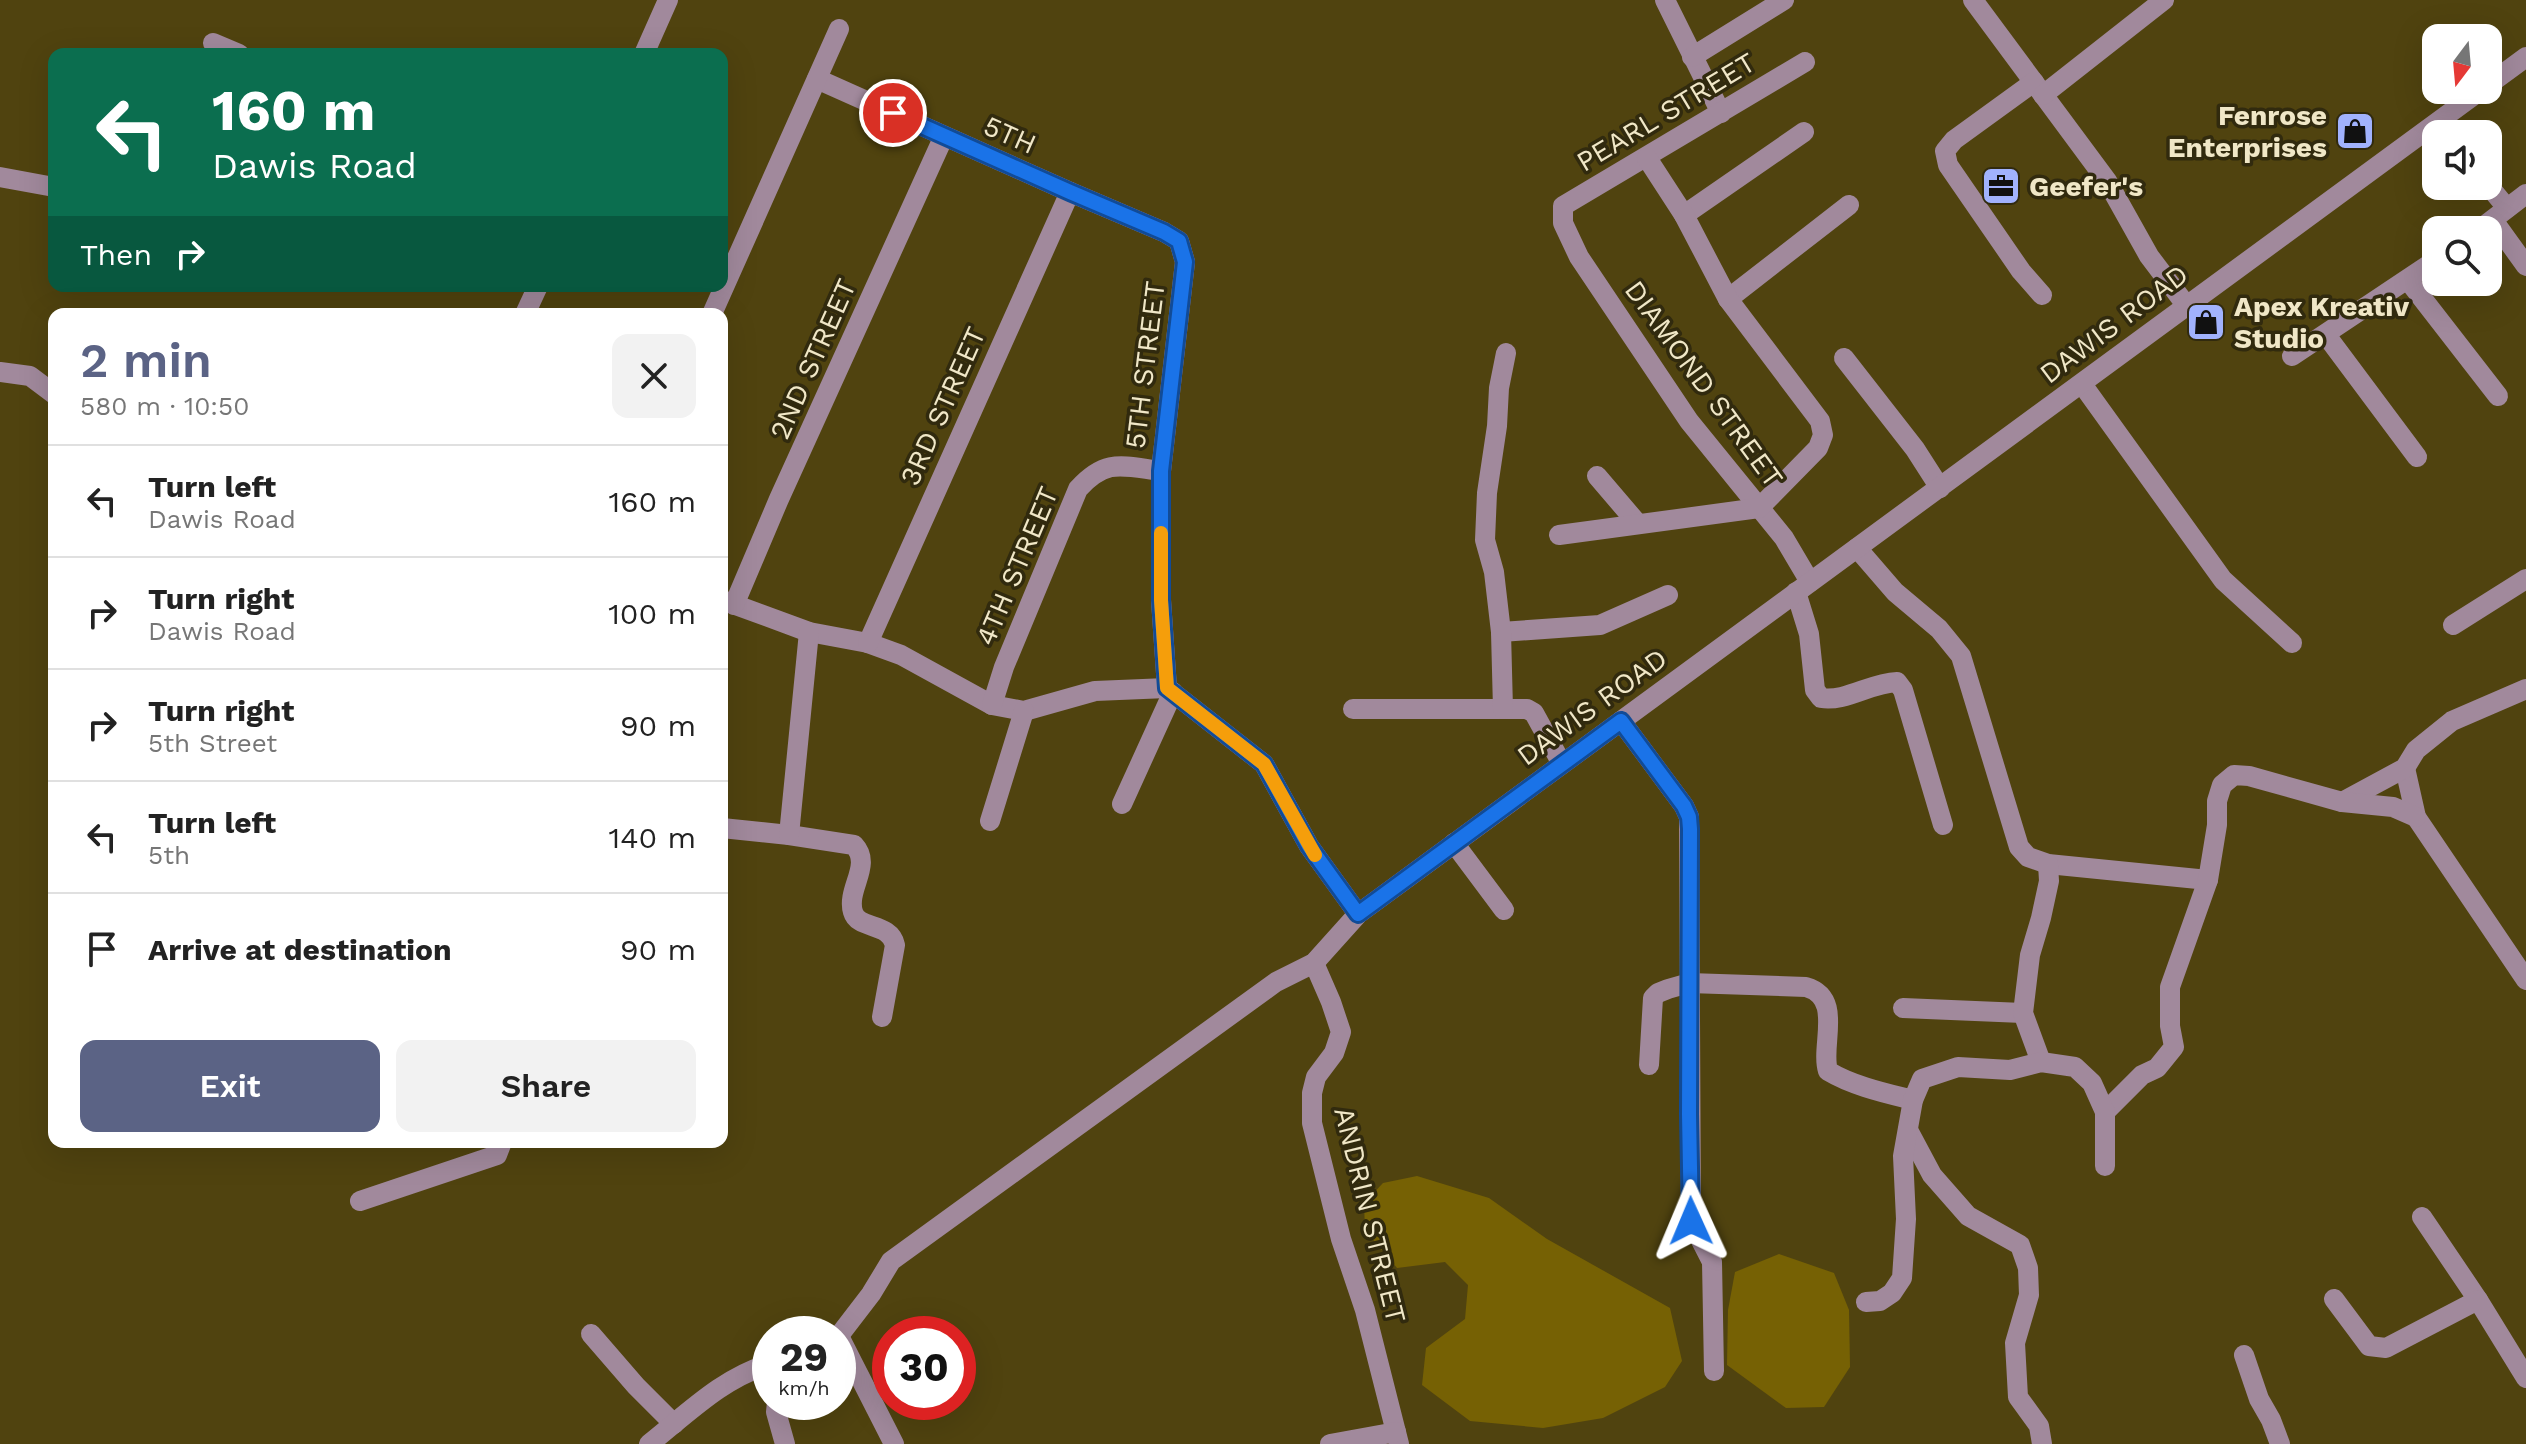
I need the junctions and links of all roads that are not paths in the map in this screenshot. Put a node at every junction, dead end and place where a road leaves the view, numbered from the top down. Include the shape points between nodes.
1 (668, 0) edge
2 (1665, 0) edge
3 (1784, 0) edge
4 (1973, 0) edge
5 (2164, 0) edge
6 (839, 29) dead end
7 (213, 43) dead end
8 (225, 48) edge
9 (647, 48) edge
10 (1692, 57) junction
11 (2526, 57) edge
12 (1805, 62) dead end
13 (2502, 75) edge
14 (817, 79) junction
15 (2038, 89) junction
16 (2467, 104) edge
17 (1721, 113) junction
18 (2450, 120) edge
19 (1804, 132) dead end
20 (944, 136) junction
21 (2422, 142) edge
22 (1647, 158) junction
23 (0, 177) edge
24 (48, 186) edge
25 (1070, 192) junction
26 (2526, 194) edge
27 (1849, 205) dead end
28 (1562, 215) joint
29 (1684, 215) junction
30 (2497, 216) edge
31 (2502, 232) edge
32 (1179, 241) joint
33 (2526, 266) edge
34 (2422, 270) edge
35 (728, 278) edge
36 (2408, 280) junction
37 (2042, 295) dead end
38 (1728, 299) junction
39 (2186, 305) junction
40 (2326, 335) junction
41 (1506, 353) dead end
42 (2292, 356) dead end
43 (1844, 358) dead end
44 (0, 372) edge
45 (2082, 384) junction
46 (48, 385) edge
47 (2498, 396) dead end
48 (2417, 457) dead end
49 (1161, 471) junction
50 (1597, 476) dead end
51 (1940, 488) junction
52 (1759, 508) junction
53 (1638, 524) junction
54 (1559, 535) dead end
55 (1857, 548) junction
56 (2526, 579) edge
57 (1803, 587) junction
58 (1668, 595) dead end
59 (728, 603) edge
60 (2453, 625) dead end
61 (809, 632) junction
62 (1501, 632) junction
63 (868, 643) junction
64 (2292, 643) dead end
65 (2526, 689) edge
66 (1170, 690) junction
67 (992, 705) junction
68 (1353, 709) dead end
69 (1503, 709) junction
70 (1024, 711) junction
71 (1621, 721) junction
72 (1562, 764) junction
73 (2405, 768) junction
74 (2342, 802) junction
75 (1122, 804) dead end
76 (2416, 817) junction
77 (990, 821) dead end
78 (1943, 825) dead end
79 (728, 829) edge
80 (789, 835) junction
81 (1454, 843) junction
82 (2048, 864) junction
83 (2208, 880) junction
84 (1504, 910) dead end
85 (1358, 914) junction
86 (1314, 963) junction
87 (2526, 980) edge
88 (1689, 983) junction
89 (1903, 1008) dead end
90 (2023, 1013) junction
91 (882, 1017) dead end
92 (2041, 1062) junction
93 (1649, 1065) dead end
94 (1913, 1100) junction
95 (2105, 1112) junction
96 (1908, 1130) junction
97 (500, 1148) edge
98 (2105, 1166) dead end
99 (360, 1201) dead end
100 (2422, 1217) dead end
101 (2334, 1299) dead end
102 (2478, 1300) junction
103 (1866, 1302) dead end
104 (855, 1316) edge
105 (591, 1334) dead end
106 (2244, 1355) dead end
107 (752, 1370) edge
108 (856, 1370) edge
109 (1714, 1371) dead end
110 (2526, 1378) edge
111 (778, 1420) edge
112 (674, 1424) junction
113 (1397, 1438) edge
114 (649, 1444) edge
115 (785, 1444) edge
116 (894, 1444) edge
117 (1330, 1444) edge
118 (2042, 1444) edge
119 (2280, 1444) edge

1 - 9 street
2 - 10 street
3 - 10 street
4 - 15 street
5 - 15 street
6 - 14 street
7 - 8 street
10 - 17 street
11 - 13 street
12 - 17 street, PEARL STREET
14 - 20 street, 5TH
14 - 35 street
15 - 37 street via 1954,140 1945,151 1948,165
15 - 39 street via 2107,181 2149,256
16 - 18 street, DAWIS ROAD
17 - 22 street, PEARL STREET
19 - 29 street
20 - 25 street, 5TH
20 - 59 street, 2ND STREET
21 - 39 street, DAWIS ROAD
22 - 28 street, PEARL STREET via 1563,206
22 - 29 street
23 - 24 street
25 - 32 street, 5TH
25 - 63 street, 3RD STREET
26 - 30 street
27 - 38 street
28 - 52 street, DIAMOND STREET via 1579,257 1638,346 1689,421
29 - 38 street
31 - 33 street
32 - 49 street, 5TH STREET via 1185,262
34 - 36 street
36 - 40 street
36 - 47 street
38 - 52 street via 1820,421 1823,435 1818,448
39 - 45 street, DAWIS ROAD
40 - 42 street
40 - 48 street
41 - 62 street via 1485,540
43 - 51 street
44 - 46 street
45 - 51 street, DAWIS ROAD
45 - 64 street via 2223,580
49 - 66 street, 5TH STREET via 1161,600
49 - 67 street, 4TH STREET via 1115,465 1093,472 1078,489
50 - 53 street
51 - 55 street, DAWIS ROAD
52 - 53 street
52 - 57 street, DIAMOND STREET via 1784,538
53 - 54 street
55 - 57 street, DAWIS ROAD
55 - 82 street via 1961,656 2019,847 2028,857
56 - 60 street
57 - 71 street, DAWIS ROAD
57 - 78 street, DIAMOND STREET via 1815,690 1832,700 1897,682
58 - 62 street via 1600,625
59 - 61 street
61 - 63 street
61 - 80 street
62 - 69 street
63 - 67 street via 901,655
65 - 73 street via 2452,721 2416,750
66 - 70 street via 1095,691
66 - 75 street
66 - 85 street via 1264,764 1309,846
67 - 70 street
68 - 69 street
69 - 72 street via 1534,713
70 - 77 street
71 - 72 street, DAWIS ROAD
71 - 88 street via 1689,817
72 - 81 street, DAWIS ROAD
73 - 74 street
73 - 76 street
74 - 76 street via 2393,807
74 - 83 street via 2234,775 2222,785 2217,801
76 - 87 street
79 - 80 street
80 - 91 street via 854,845 860,851 853,913 888,932 895,945
81 - 84 street
81 - 85 street, DAWIS ROAD
82 - 83 street
82 - 90 street
83 - 95 street via 2170,987 2174,1047
85 - 86 street, DAWIS ROAD
86 - 104 street via 1276,982 891,1261
86 - 113 street, ANDRIN STREET via 1341,1032 1334,1053 1316,1077 1312,1123
88 - 93 street via 1653,998
88 - 94 street via 1814,989 1822,998 1829,1027 1828,1071
88 - 109 street via 1691,1221 1712,1262
89 - 90 street
90 - 92 street
92 - 94 street via 2010,1070 1958,1067 1922,1079
92 - 95 street via 2075,1067 2092,1083
94 - 96 street
95 - 98 street
96 - 103 street via 1902,1278 1892,1293
96 - 118 street via 1932,1175 1968,1216 2020,1245 2029,1295 2015,1343 2018,1397 2039,1426
97 - 99 street via 497,1155
100 - 102 street
101 - 102 street via 2369,1346 2377,1349
102 - 110 street
105 - 112 street
106 - 119 street
107 - 112 street
108 - 116 street
111 - 115 street
112 - 114 street
113 - 117 street via 1350,1438

